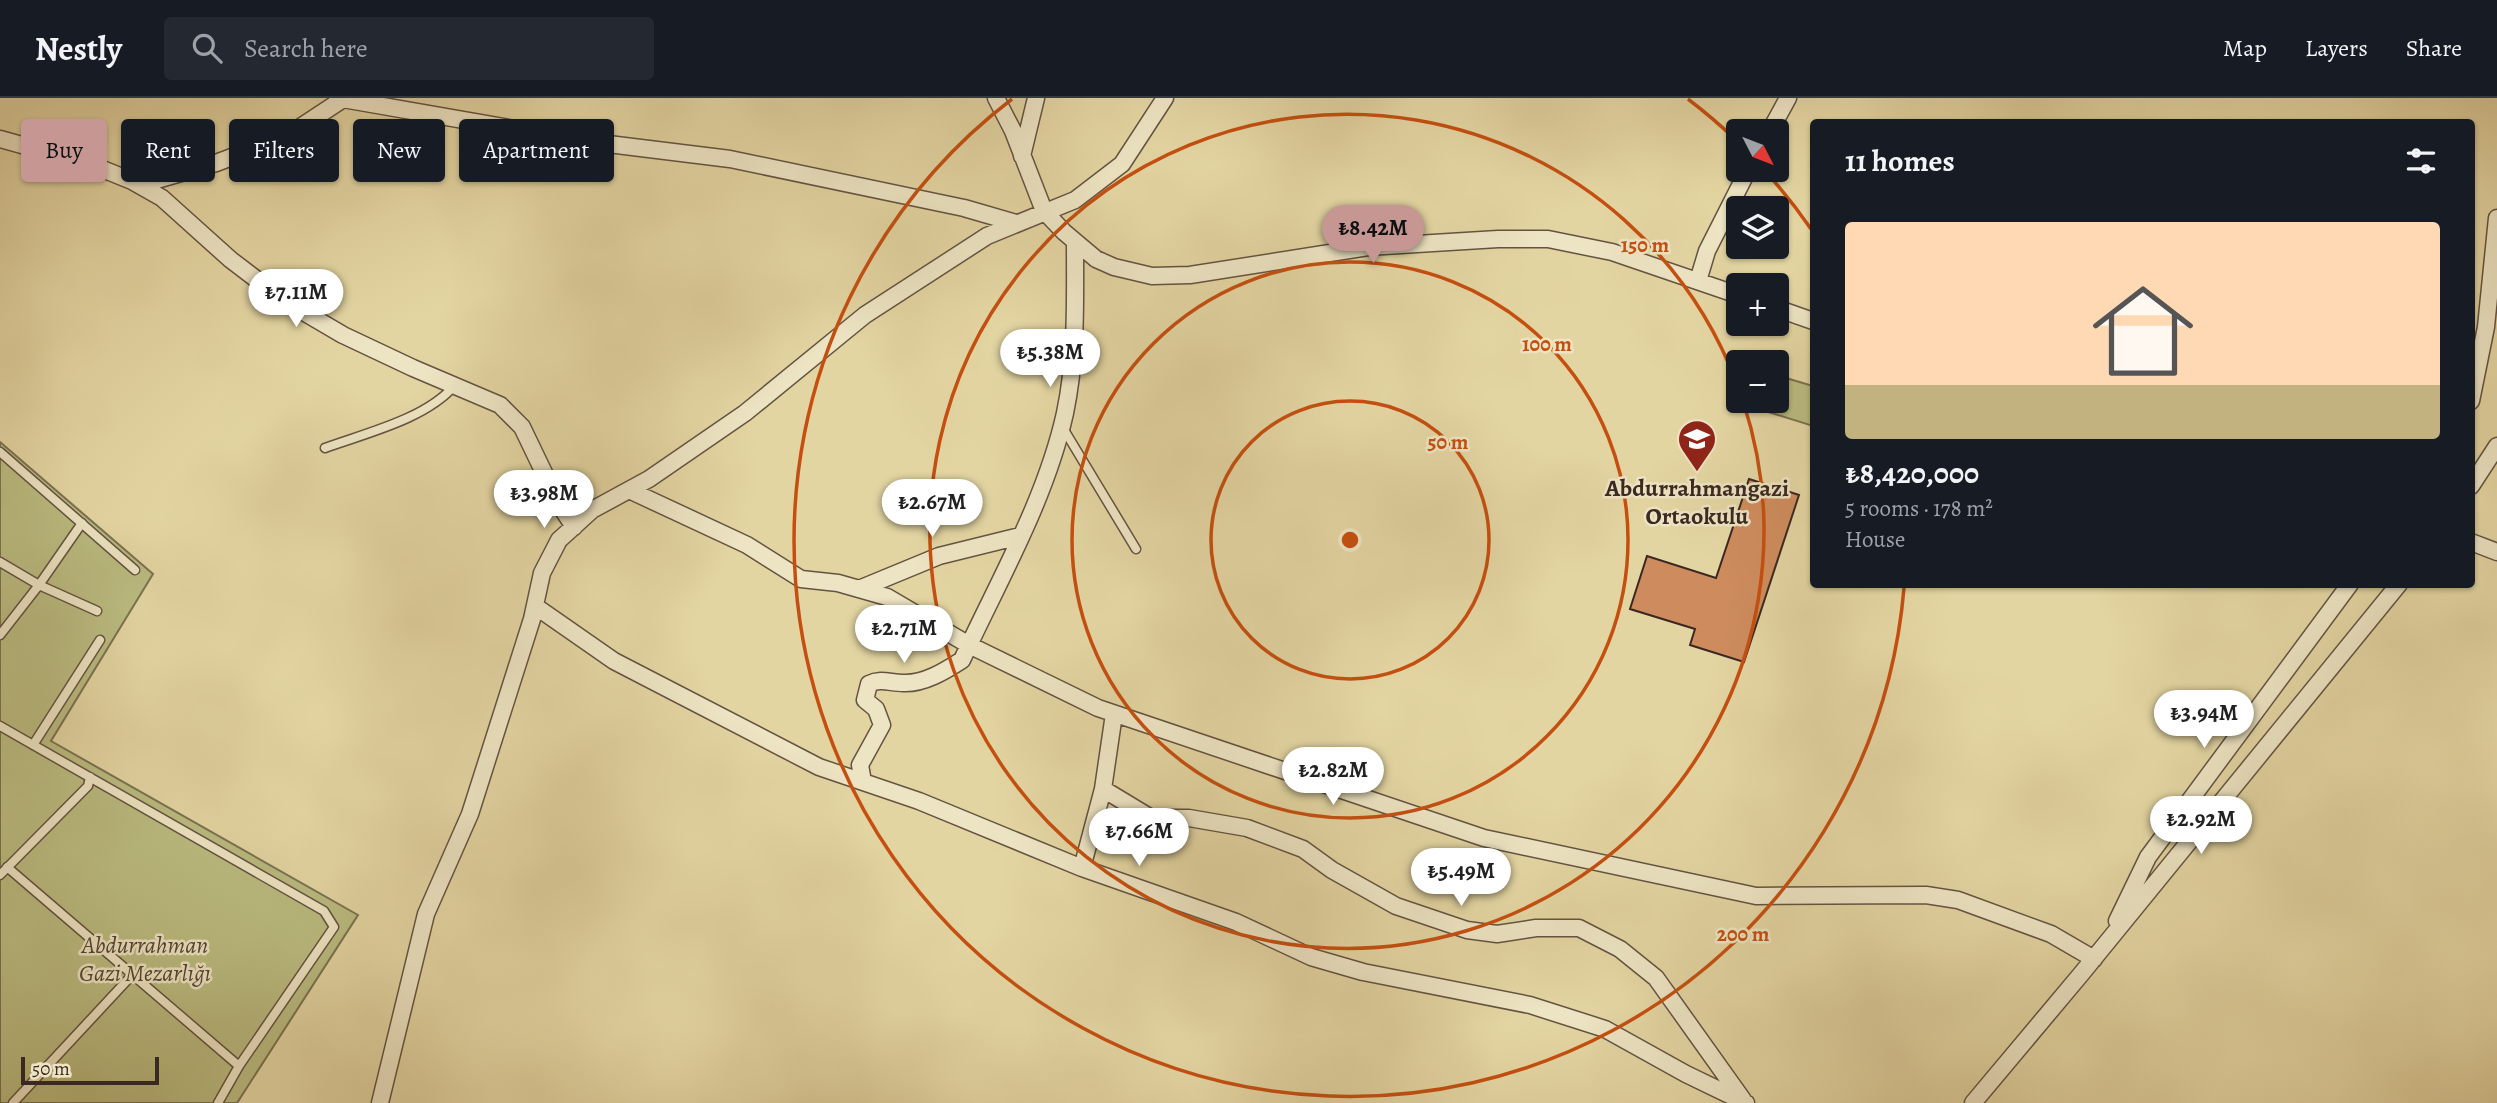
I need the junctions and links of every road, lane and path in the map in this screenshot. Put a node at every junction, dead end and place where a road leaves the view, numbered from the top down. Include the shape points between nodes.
1 (996, 98) edge
2 (1036, 98) edge
3 (1165, 98) edge
4 (1788, 98) edge
5 (340, 99) edge
6 (1777, 119) edge
7 (0, 139) edge
8 (1022, 156) junction
9 (1742, 182) edge
10 (139, 185) junction
11 (1044, 211) junction
12 (2497, 218) edge
13 (1016, 223) junction
14 (1075, 242) junction
15 (1698, 281) junction
16 (1726, 291) edge
17 (1789, 313) edge
18 (1810, 320) edge
19 (2475, 381) edge
20 (454, 385) junction
21 (1061, 426) junction
22 (2497, 446) edge
23 (325, 448) dead end
24 (0, 452) edge
25 (2475, 480) edge
26 (629, 490) junction
27 (82, 523) junction
28 (574, 527) junction
29 (1020, 536) junction
30 (2475, 543) edge
31 (1136, 549) dead end
32 (2497, 552) edge
33 (0, 562) edge
34 (135, 570) dead end
35 (39, 585) junction
36 (2348, 588) edge
37 (2396, 588) edge
38 (859, 589) junction
39 (535, 607) junction
40 (97, 611) dead end
41 (0, 635) edge
42 (100, 640) dead end
43 (969, 645) junction
44 (1114, 713) junction
45 (0, 726) edge
46 (33, 745) junction
47 (90, 777) junction
48 (863, 782) junction
49 (1103, 789) junction
50 (7, 867) junction
51 (1082, 868) junction
52 (0, 874) edge
53 (2105, 945) junction
54 (2094, 959) junction
55 (133, 974) junction
56 (239, 1066) junction
57 (1745, 1102) edge
58 (13, 1103) edge
59 (218, 1103) edge
60 (380, 1103) edge
61 (1973, 1103) edge

1 - 8 street
2 - 8 street
3 - 11 street via 1122,164 1075,200
4 - 6 street
5 - 10 street via 286,136
5 - 13 street via 584,141 730,159
7 - 10 street via 90,164
8 - 11 street
9 - 15 street via 1707,251
10 - 20 street via 162,198 285,301 343,335
11 - 13 street
11 - 14 street
12 - 19 street via 2486,327
13 - 26 street via 987,236 865,315 745,413
14 - 15 street via 1114,267 1171,277 1368,247 1548,239 1612,252
14 - 21 street via 1074,342
15 - 16 street
17 - 18 street
20 - 23 lane via 421,412
20 - 28 street via 491,400 516,420
21 - 29 street
21 - 31 lane
22 - 25 street
24 - 27 lane
26 - 28 street via 592,510
26 - 38 street via 747,545 801,579
27 - 34 lane
27 - 35 lane
28 - 39 street via 559,540 542,573
29 - 38 street via 939,556
29 - 43 street
30 - 32 street
33 - 35 lane
35 - 40 lane
35 - 41 lane
36 - 53 street via 2148,857
37 - 53 street
38 - 43 street via 887,597
39 - 48 street via 614,661 818,767
39 - 60 street via 470,814 426,914
42 - 46 lane
43 - 44 street
43 - 48 street via 962,660 941,673 905,683 877,680 869,684 865,700 876,709 882,725 860,765
44 - 49 street
44 - 54 street via 1485,838 1756,896 1926,895 1958,900 2051,934
45 - 46 lane
46 - 47 lane
47 - 50 lane via 88,786
47 - 56 lane via 324,911 334,927
48 - 51 street
49 - 51 street
49 - 57 street via 1151,818 1189,818 1247,828 1303,849 1396,906 1467,930 1497,934 1579,928 1620,949 1656,978
50 - 52 lane
50 - 55 lane
51 - 57 street via 1236,922 1311,957 1363,972 1530,1005 1605,1029
53 - 54 street
54 - 61 street
55 - 56 lane
55 - 58 lane
56 - 59 lane

